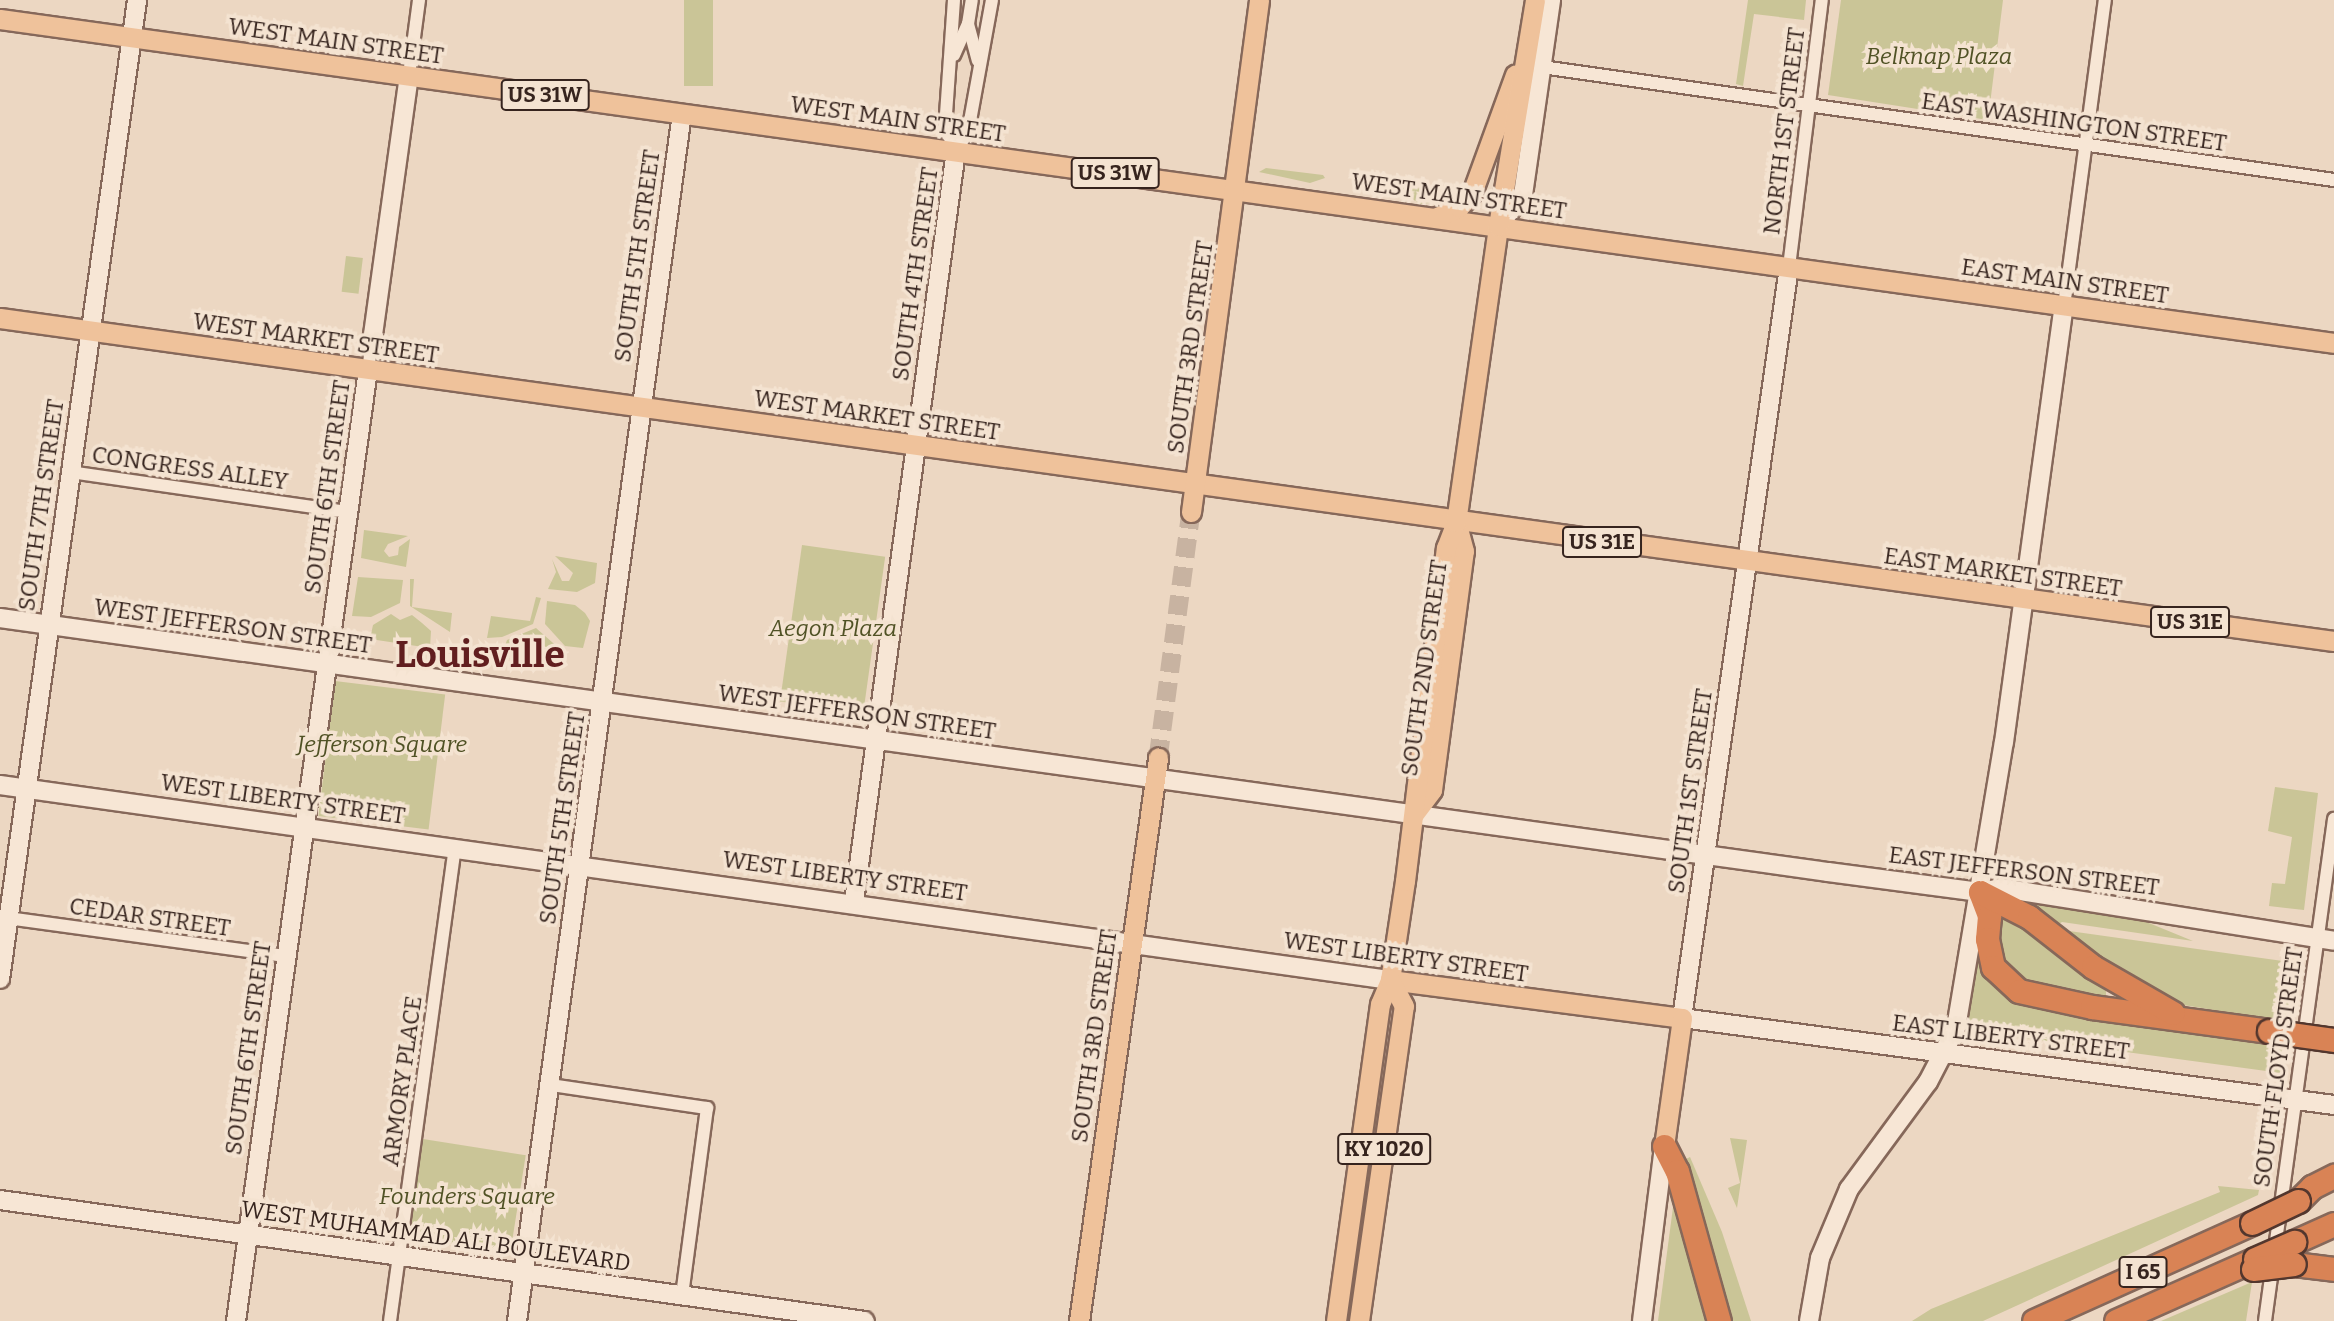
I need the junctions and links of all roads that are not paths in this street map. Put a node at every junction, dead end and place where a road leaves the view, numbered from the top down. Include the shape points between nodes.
1 (137, 0) edge
2 (419, 0) edge
3 (954, 0) edge
4 (972, 0) edge
5 (992, 0) edge
6 (1259, 0) edge
7 (1535, 0) edge
8 (1551, 0) edge
9 (1822, 0) edge
10 (2105, 0) edge
11 (0, 19) edge
12 (952, 23) junction
13 (968, 24) junction
14 (988, 27) junction
15 (130, 37) junction
16 (1527, 50) junction
17 (953, 58) junction
18 (978, 61) junction
19 (1542, 67) junction
20 (409, 75) junction
21 (1808, 105) junction
22 (682, 114) junction
23 (2085, 147) junction
24 (956, 151) junction
25 (2334, 180) edge
26 (1237, 189) junction
27 (1436, 217) junction
28 (1497, 226) junction
29 (1788, 267) junction
30 (2064, 306) junction
31 (0, 318) edge
32 (89, 331) junction
33 (372, 342) joint
34 (2334, 343) edge
35 (368, 370) junction
36 (641, 407) junction
37 (916, 445) junction
38 (70, 472) junction
39 (1195, 484) junction
40 (346, 512) junction
41 (1191, 512) tunnel mouth
42 (1456, 523) junction
43 (1748, 561) junction
44 (2024, 600) junction
45 (0, 618) edge
46 (49, 625) junction
47 (2334, 641) edge
48 (328, 663) junction
49 (603, 702) junction
50 (876, 740) junction
51 (1158, 758) tunnel mouth
52 (1155, 779) junction
53 (0, 785) edge
54 (26, 789) junction
55 (1414, 814) junction
56 (2334, 819) edge
57 (304, 827) junction
58 (455, 847) junction
59 (1707, 855) junction
60 (581, 865) junction
61 (1980, 892) junction
62 (854, 902) junction
63 (8, 918) junction
64 (2326, 940) edge
65 (1132, 942) junction
66 (286, 956) junction
67 (0, 979) edge
68 (1390, 980) junction
69 (2182, 1017) junction
70 (1682, 1018) junction
71 (2334, 1040) edge
72 (1944, 1054) junction
73 (551, 1084) junction
74 (2295, 1098) junction
75 (2334, 1105) edge
76 (1664, 1146) junction
77 (2334, 1176) edge
78 (2334, 1193) edge
79 (0, 1200) edge
80 (2298, 1201) junction
81 (2334, 1224) edge
82 (248, 1235) junction
83 (2294, 1253) junction
84 (399, 1256) junction
85 (2334, 1269) edge
86 (523, 1272) junction
87 (682, 1295) junction
88 (798, 1316) edge
89 (236, 1321) edge
90 (390, 1321) edge
91 (517, 1321) edge
92 (865, 1321) edge
93 (1079, 1321) edge
94 (1336, 1321) edge
95 (1359, 1321) edge
96 (1642, 1321) edge
97 (1719, 1321) edge
98 (1809, 1321) edge
99 (2034, 1321) edge
100 (2116, 1321) edge
101 (2265, 1321) edge

1 - 15 street, SOUTH 7TH STREET
2 - 20 street
3 - 12 street
4 - 13 street
5 - 14 street
6 - 26 main road, SOUTH 3RD STREET
7 - 16 main road, SOUTH 2ND STREET
8 - 19 street
9 - 21 street, NORTH 1ST STREET
10 - 23 street
11 - 15 main road, WEST MAIN STREET / US 31W
12 - 13 street
12 - 17 street
13 - 14 street
13 - 17 street
13 - 18 street
14 - 18 street
15 - 20 main road, WEST MAIN STREET / US 31W
15 - 32 street, SOUTH 7TH STREET
16 - 27 main road via 1508,90 1478,181 1459,207
16 - 28 main road, SOUTH 2ND STREET
17 - 24 street via 945,128
18 - 24 street via 968,132
19 - 21 street, EAST WASHINGTON STREET
19 - 28 street via 1523,195
20 - 22 main road, WEST MAIN STREET / US 31W
20 - 33 street, SOUTH 6TH STREET
21 - 23 street, EAST WASHINGTON STREET
21 - 29 street, NORTH 1ST STREET
22 - 24 main road, WEST MAIN STREET / US 31W
22 - 36 street, SOUTH 5TH STREET
23 - 25 street, EAST WASHINGTON STREET
23 - 30 street
24 - 26 main road, WEST MAIN STREET / US 31W
24 - 37 street, SOUTH 4TH STREET
26 - 27 main road, WEST MAIN STREET / US 31W
26 - 39 main road, SOUTH 3RD STREET
27 - 28 main road, WEST MAIN STREET
28 - 29 main road, WEST MAIN STREET
28 - 42 main road, SOUTH 2ND STREET
29 - 30 main road, EAST MAIN STREET
29 - 43 street, SOUTH 1ST STREET
30 - 34 main road, EAST MAIN STREET
30 - 44 street
31 - 32 main road, WEST MARKET STREET
32 - 35 main road, WEST MARKET STREET
32 - 38 street, SOUTH 7TH STREET
33 - 35 street, SOUTH 6TH STREET
35 - 36 main road, WEST MARKET STREET
35 - 40 street, SOUTH 6TH STREET
36 - 37 main road, WEST MARKET STREET
36 - 49 street, SOUTH 5TH STREET
37 - 39 main road, WEST MARKET STREET
37 - 50 street, SOUTH 4TH STREET
38 - 40 street, CONGRESS ALLEY
38 - 46 street, SOUTH 7TH STREET
39 - 41 main road, SOUTH 3RD STREET
39 - 42 main road, WEST MARKET STREET
40 - 48 street, SOUTH 6TH STREET
42 - 43 main road, WEST MARKET STREET / US 31E
42 - 55 main road, SOUTH 2ND STREET / KY 1020 via 1464,551 1432,790
43 - 44 main road, EAST MARKET STREET / US 31E
43 - 59 street, SOUTH 1ST STREET
44 - 47 main road, EAST MARKET STREET / US 31E
44 - 61 street
45 - 46 street, WEST JEFFERSON STREET
46 - 48 street, WEST JEFFERSON STREET
46 - 54 street, SOUTH 7TH STREET
48 - 49 street, WEST JEFFERSON STREET
48 - 57 street, SOUTH 6TH STREET
49 - 50 street, WEST JEFFERSON STREET
49 - 60 street, SOUTH 5TH STREET
50 - 52 street, WEST JEFFERSON STREET
50 - 62 street, SOUTH 4TH STREET
51 - 52 main road, SOUTH 3RD STREET
52 - 55 street, WEST JEFFERSON STREET
52 - 65 main road, SOUTH 3RD STREET
53 - 54 street, WEST LIBERTY STREET
54 - 57 street, WEST LIBERTY STREET
54 - 63 street, SOUTH 7TH STREET
55 - 59 street, WEST JEFFERSON STREET
55 - 68 main road, SOUTH 2ND STREET / KY 1020
56 - 64 street, SOUTH FLOYD STREET
57 - 58 street, WEST LIBERTY STREET
57 - 66 street, SOUTH 6TH STREET
58 - 60 street, WEST LIBERTY STREET
58 - 84 street, ARMORY PLACE
59 - 61 street, EAST JEFFERSON STREET
59 - 70 street, SOUTH 1ST STREET
60 - 62 street, WEST LIBERTY STREET
60 - 73 street, SOUTH 5TH STREET
61 - 64 street, EAST JEFFERSON STREET via 2013,890
61 - 69 highway via 2029,917 2093,967
61 - 69 highway via 1989,916 1991,960 2010,987 2035,997 2092,1007
61 - 72 street via 1956,1028
62 - 65 street, WEST LIBERTY STREET
63 - 66 street, CEDAR STREET
63 - 67 street, SOUTH 7TH STREET
64 - 74 street, SOUTH FLOYD STREET
65 - 68 street, WEST LIBERTY STREET
65 - 93 main road, SOUTH 3RD STREET
66 - 82 street, SOUTH 6TH STREET
68 - 70 main road, WEST LIBERTY STREET
68 - 94 main road, SOUTH 2ND STREET / KY 1020 via 1380,1004
68 - 95 main road, KY 1020 via 1404,1006
69 - 71 highway, bridge
70 - 72 street, EAST LIBERTY STREET
70 - 76 main road, SOUTH 1ST STREET
72 - 74 street, EAST LIBERTY STREET
72 - 98 street via 1849,1189 1820,1258
73 - 86 street, SOUTH 5TH STREET
73 - 87 street via 707,1108
74 - 75 street, EAST LIBERTY STREET
74 - 101 street, SOUTH FLOYD STREET
76 - 96 street, SOUTH 1ST STREET
76 - 97 highway via 1681,1183
77 - 80 highway via 2312,1187
78 - 80 highway, I 65 via 2313,1202
79 - 82 street, WEST MUHAMMAD ALI BOULEVARD
80 - 99 highway, I 65, bridge
81 - 83 highway, I 65
82 - 84 street, WEST MUHAMMAD ALI BOULEVARD
82 - 89 street, SOUTH 6TH STREET
83 - 85 highway
83 - 100 highway, I 65, bridge via 2227,1272
84 - 86 street, WEST MUHAMMAD ALI BOULEVARD
84 - 90 street, ARMORY PLACE
86 - 87 street, WEST MUHAMMAD ALI BOULEVARD
86 - 91 street, SOUTH 5TH STREET
87 - 88 street, WEST MUHAMMAD ALI BOULEVARD
88 - 92 street, WEST MUHAMMAD ALI BOULEVARD

